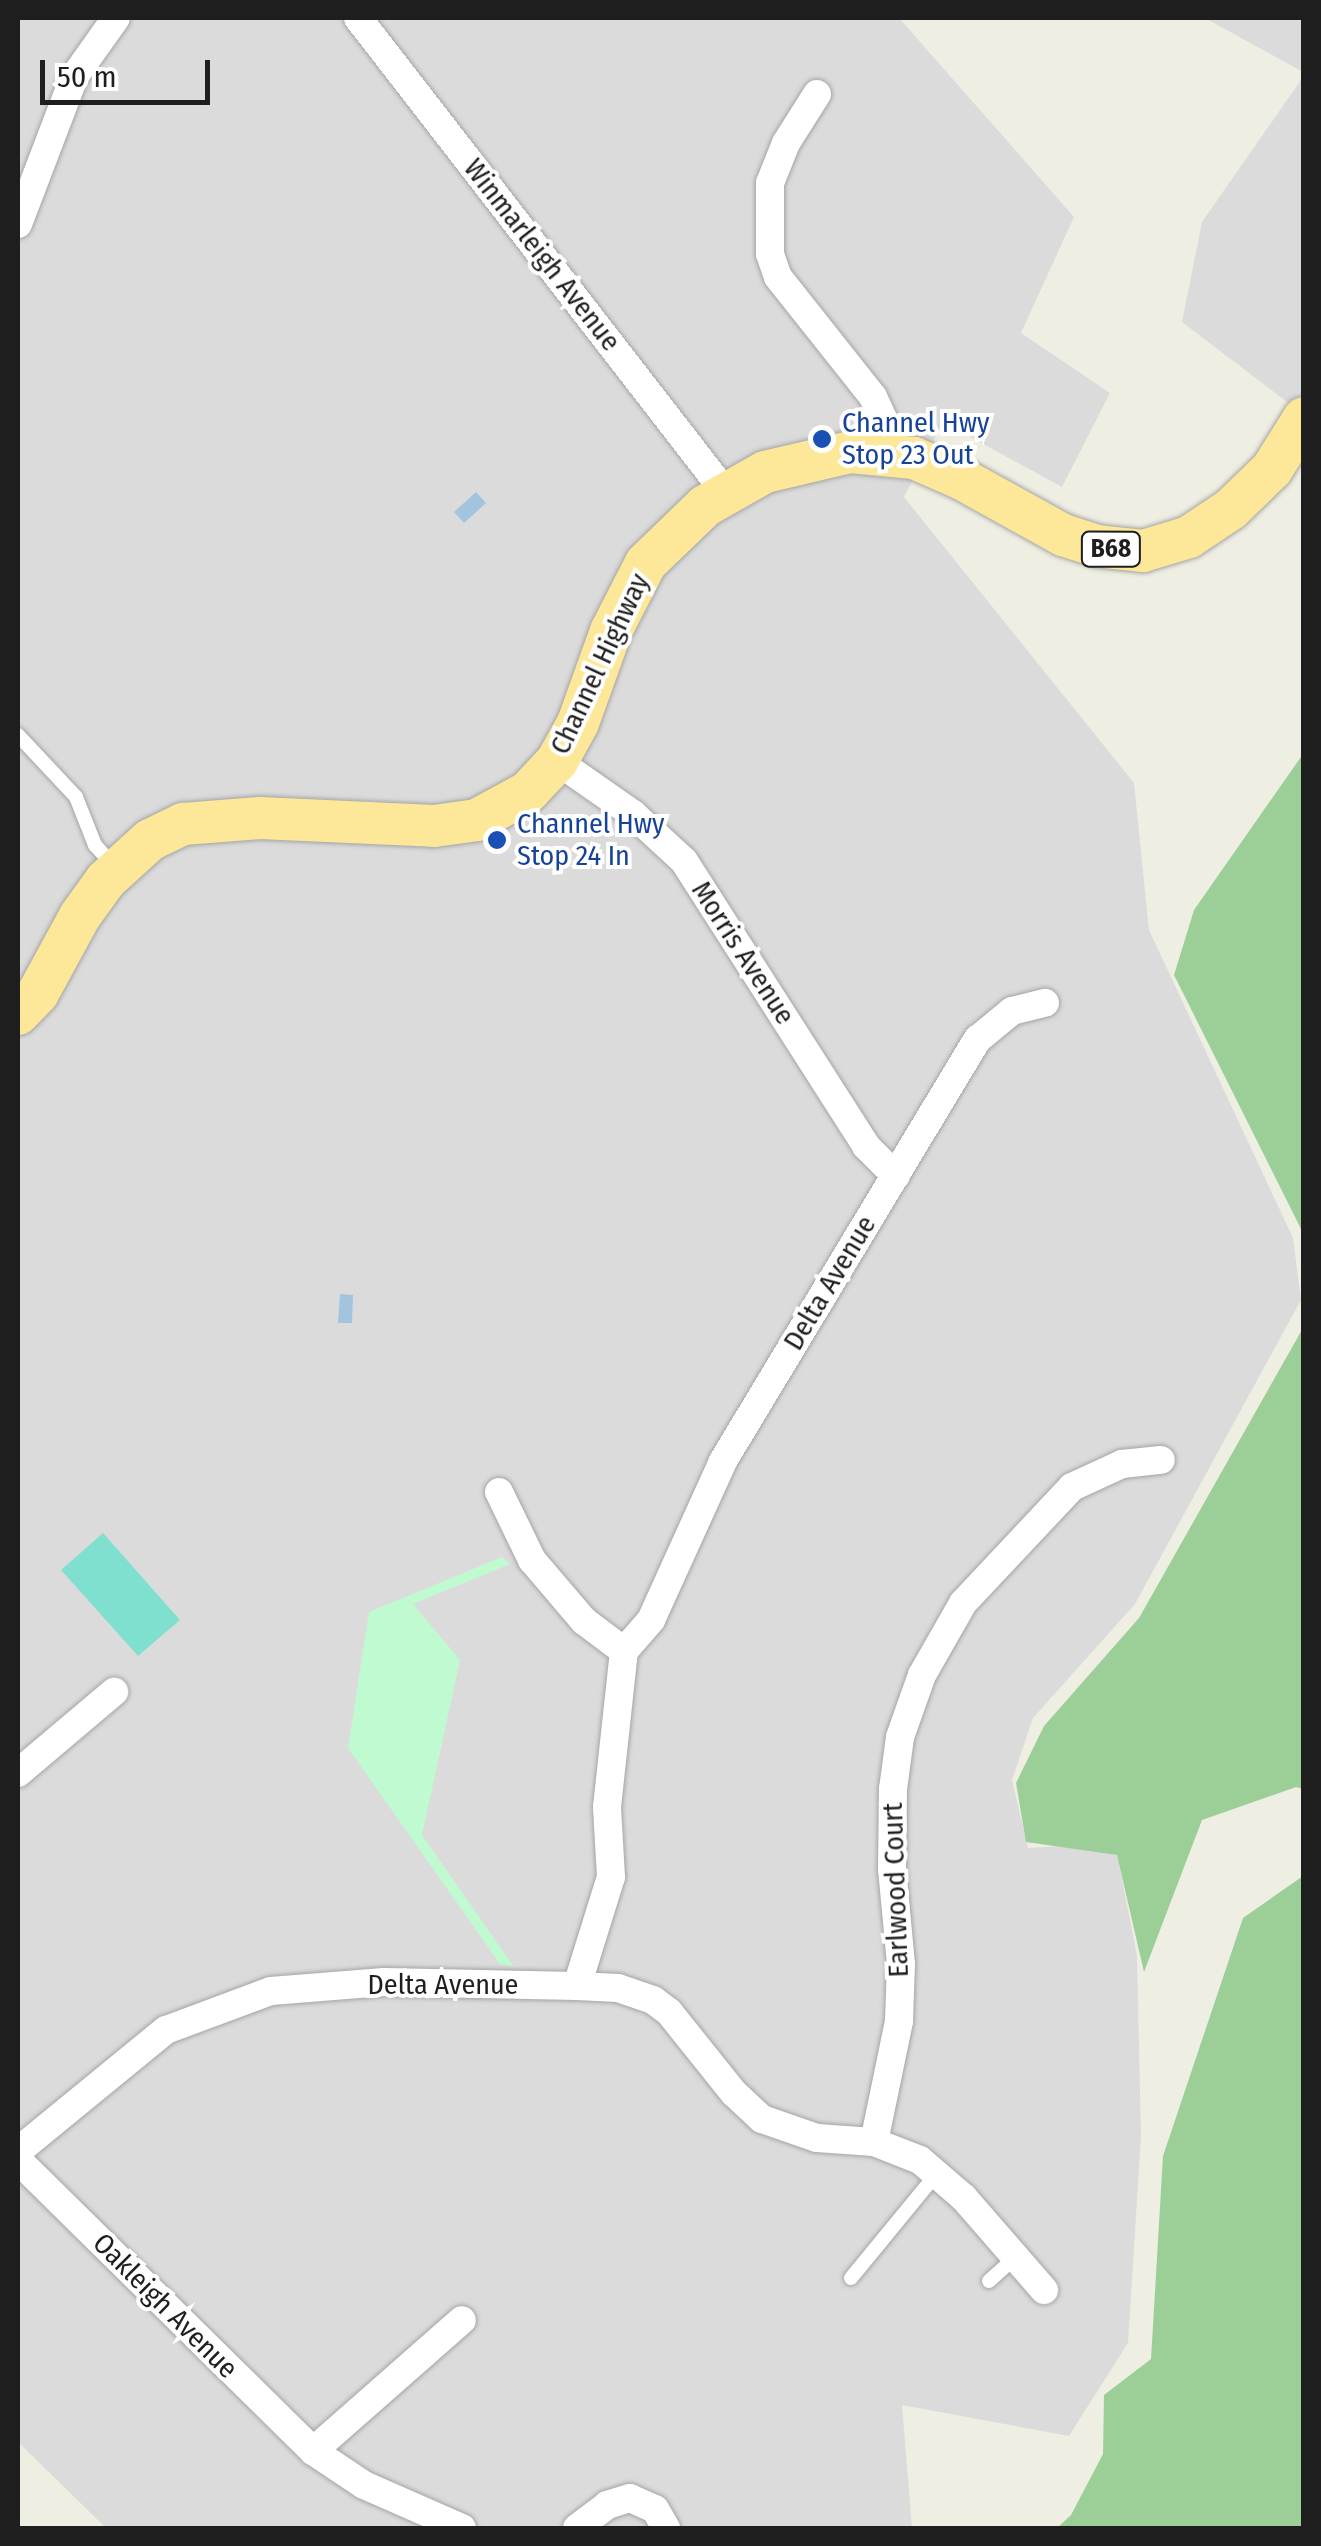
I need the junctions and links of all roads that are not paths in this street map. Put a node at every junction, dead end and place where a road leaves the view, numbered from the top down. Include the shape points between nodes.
1 (116, 18) edge
2 (358, 18) edge
3 (818, 94) dead end
4 (18, 224) edge
5 (1304, 418) edge
6 (884, 454) junction
7 (726, 492) junction
8 (18, 735) edge
9 (557, 760) junction
10 (116, 869) junction
11 (1045, 1003) dead end
12 (18, 1014) edge
13 (896, 1176) junction
14 (1160, 1460) dead end
15 (499, 1492) dead end
16 (624, 1651) junction
17 (114, 1692) dead end
18 (18, 1772) edge
19 (577, 1986) junction
20 (874, 2142) junction
21 (18, 2151) edge
22 (18, 2160) edge
23 (938, 2172) junction
24 (1016, 2258) junction
25 (851, 2278) dead end
26 (990, 2282) dead end
27 (1044, 2290) dead end
28 (462, 2320) dead end
29 (313, 2451) junction
30 (462, 2528) edge
31 (577, 2528) edge
32 (666, 2528) edge

1 - 4 street via 68,90
2 - 7 street, Winmarleigh Avenue
3 - 6 street via 770,183 770,254 778,277 872,397 890,433
5 - 6 main road, Channel Highway / B68 via 1272,469 1240,502 1188,537 1143,551 1081,542 938,467
6 - 7 main road, Channel Highway / B68 via 804,459
7 - 9 main road, Channel Highway / B68 via 673,533 632,584
8 - 10 lane via 76,797 95,845
9 - 10 main road, Channel Highway / B68 via 528,792 478,820 401,828 206,819 150,840
9 - 13 street, Morris Avenue via 633,814 684,861 866,1146
10 - 12 main road, Channel Highway / B68
11 - 13 street, Delta Avenue via 1012,1011 978,1040
13 - 16 street, Delta Avenue via 723,1460 651,1620
14 - 20 street, Earlwood Court via 1101,1471 1060,1498 963,1603 922,1675 903,1726 892,1789 902,1964 899,2020
15 - 16 street via 532,1560 584,1621
16 - 19 street via 606,1807 612,1877
17 - 18 street
19 - 20 street, Delta Avenue via 618,1988 653,2000 762,2119 817,2138
19 - 21 street, Delta Avenue via 384,1982 271,1992 166,2030
20 - 23 street, Delta Avenue
22 - 29 street, Oakleigh Avenue
23 - 24 street, Delta Avenue
23 - 25 lane
24 - 26 lane
24 - 27 street, Delta Avenue
28 - 29 street
29 - 30 street, Oakleigh Avenue via 364,2485
31 - 32 street via 607,2505 630,2498 655,2509

